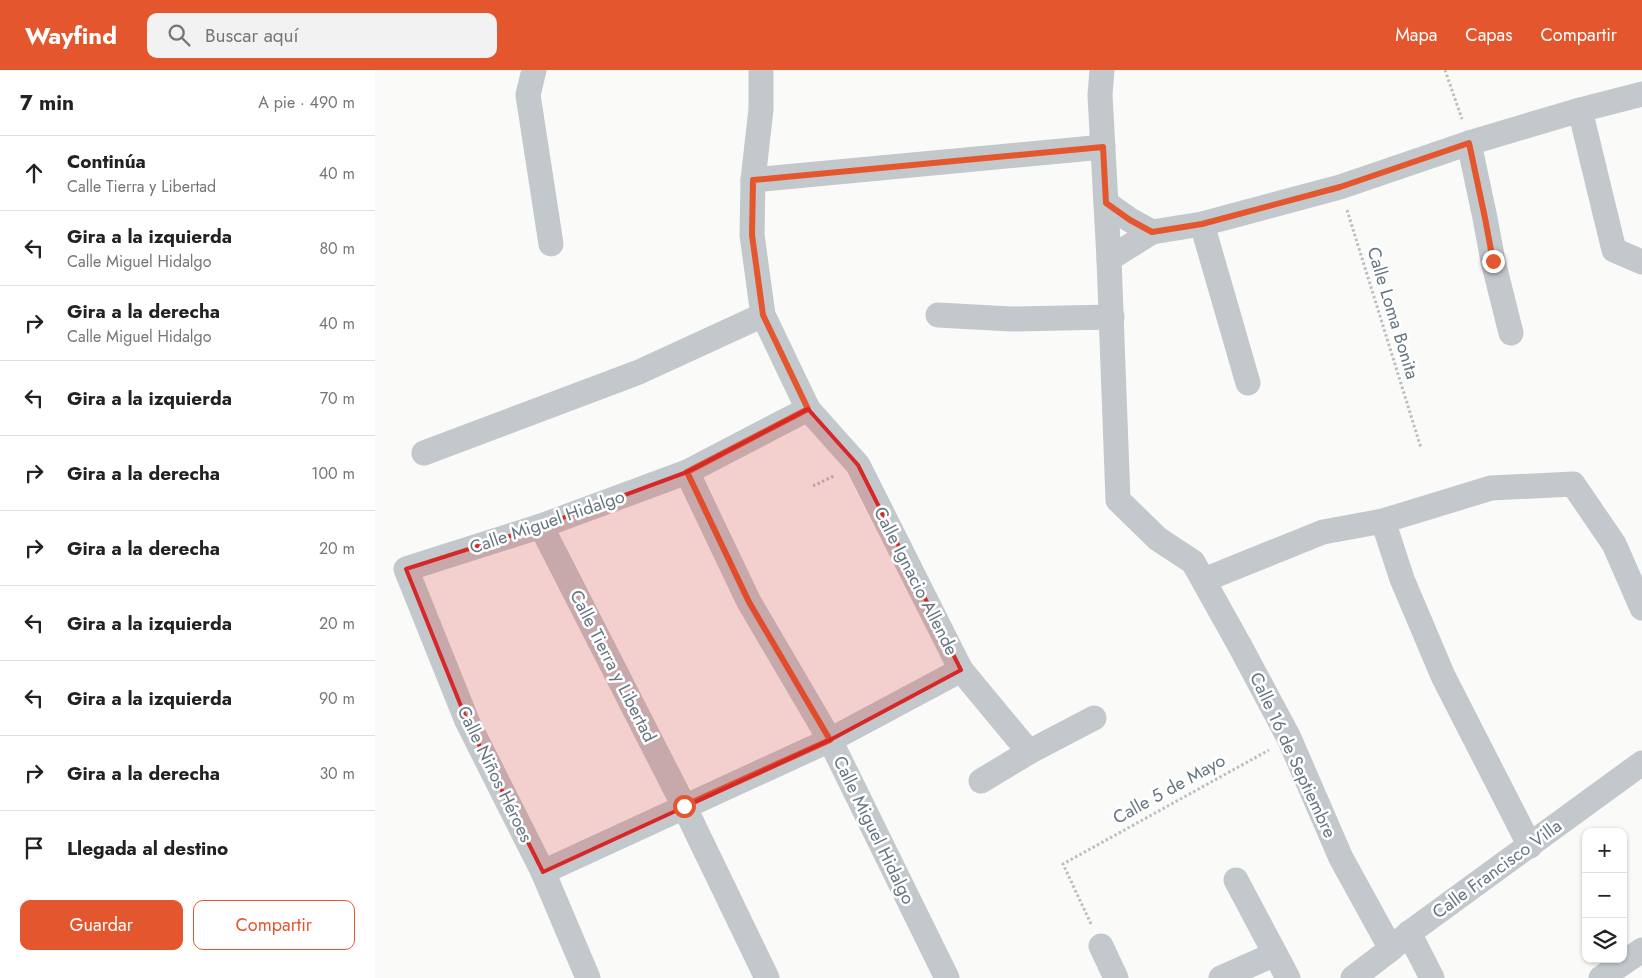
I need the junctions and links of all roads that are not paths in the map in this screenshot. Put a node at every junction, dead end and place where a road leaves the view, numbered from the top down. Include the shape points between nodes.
1 (534, 70) edge
2 (761, 70) edge
3 (1102, 70) edge
4 (1642, 94) edge
5 (1580, 110) junction
6 (1469, 143) junction
7 (1103, 147) junction
8 (753, 180) junction
9 (1106, 203) junction
10 (1202, 224) junction
11 (1152, 232) junction
12 (551, 244) dead end
13 (1109, 260) junction
14 (1642, 262) edge
15 (763, 315) junction
16 (938, 315) dead end
17 (1112, 318) junction
18 (1511, 333) dead end
19 (1248, 383) dead end
20 (808, 409) junction
21 (424, 453) dead end
22 (687, 472) junction
23 (1383, 522) junction
24 (541, 526) junction
25 (406, 569) joint
26 (1199, 571) junction
27 (1641, 605) edge
28 (961, 670) junction
29 (1094, 718) dead end
30 (830, 740) junction
31 (1029, 752) junction
32 (1642, 763) edge
33 (981, 781) dead end
34 (684, 806) junction
35 (1530, 846) junction
36 (543, 872) junction
37 (1236, 880) dead end
38 (1400, 941) junction
39 (1101, 946) road end
40 (1642, 950) edge
41 (1275, 954) junction
42 (587, 978) edge
43 (767, 978) edge
44 (947, 978) edge
45 (1116, 978) edge
46 (1221, 978) edge
47 (1287, 978) edge
48 (1353, 978) edge
49 (1432, 978) edge
50 (1601, 978) edge

1 - 12 street via 528,95
2 - 8 street, Calle Ignacio Allende via 761,109
3 - 7 street
4 - 5 street
5 - 6 street
5 - 14 street via 1614,250
6 - 10 street via 1340,187
6 - 18 street
7 - 8 street
7 - 9 street
8 - 15 street, Calle Ignacio Allende via 752,235
9 - 11 street
9 - 13 street
10 - 11 street
10 - 19 street
11 - 13 street
13 - 17 street
15 - 20 street, Calle Ignacio Allende
15 - 21 street via 639,372
16 - 17 street via 1011,320
17 - 26 street via 1118,500 1158,539
20 - 22 street, Calle Miguel Hidalgo
20 - 28 street, Calle Ignacio Allende via 858,466
22 - 24 street, Calle Miguel Hidalgo
22 - 30 street, Calle Miguel Hidalgo via 749,602
23 - 26 street via 1323,532
23 - 27 street via 1491,488 1573,484 1614,544
23 - 35 street via 1402,578 1443,676
24 - 25 street, Calle Miguel Hidalgo
24 - 34 street, Calle Tierra y Libertad
25 - 36 street, Calle Niños Héroes via 467,721
26 - 38 street, Calle 16 de Septiembre via 1289,738 1341,858
28 - 30 street
28 - 31 street, Calle Ignacio Allende
29 - 31 street
30 - 34 street
30 - 44 street, Calle Miguel Hidalgo
31 - 33 street
32 - 35 street, Calle Francisco Villa
34 - 36 street
34 - 43 street, Calle Tierra y Libertad
35 - 38 street, Calle Francisco Villa
36 - 42 street, Calle Niños Héroes
37 - 41 street
38 - 48 street, Calle Francisco Villa
38 - 49 street, Calle 16 de Septiembre
39 - 45 street
40 - 50 street
41 - 46 street
41 - 47 street

